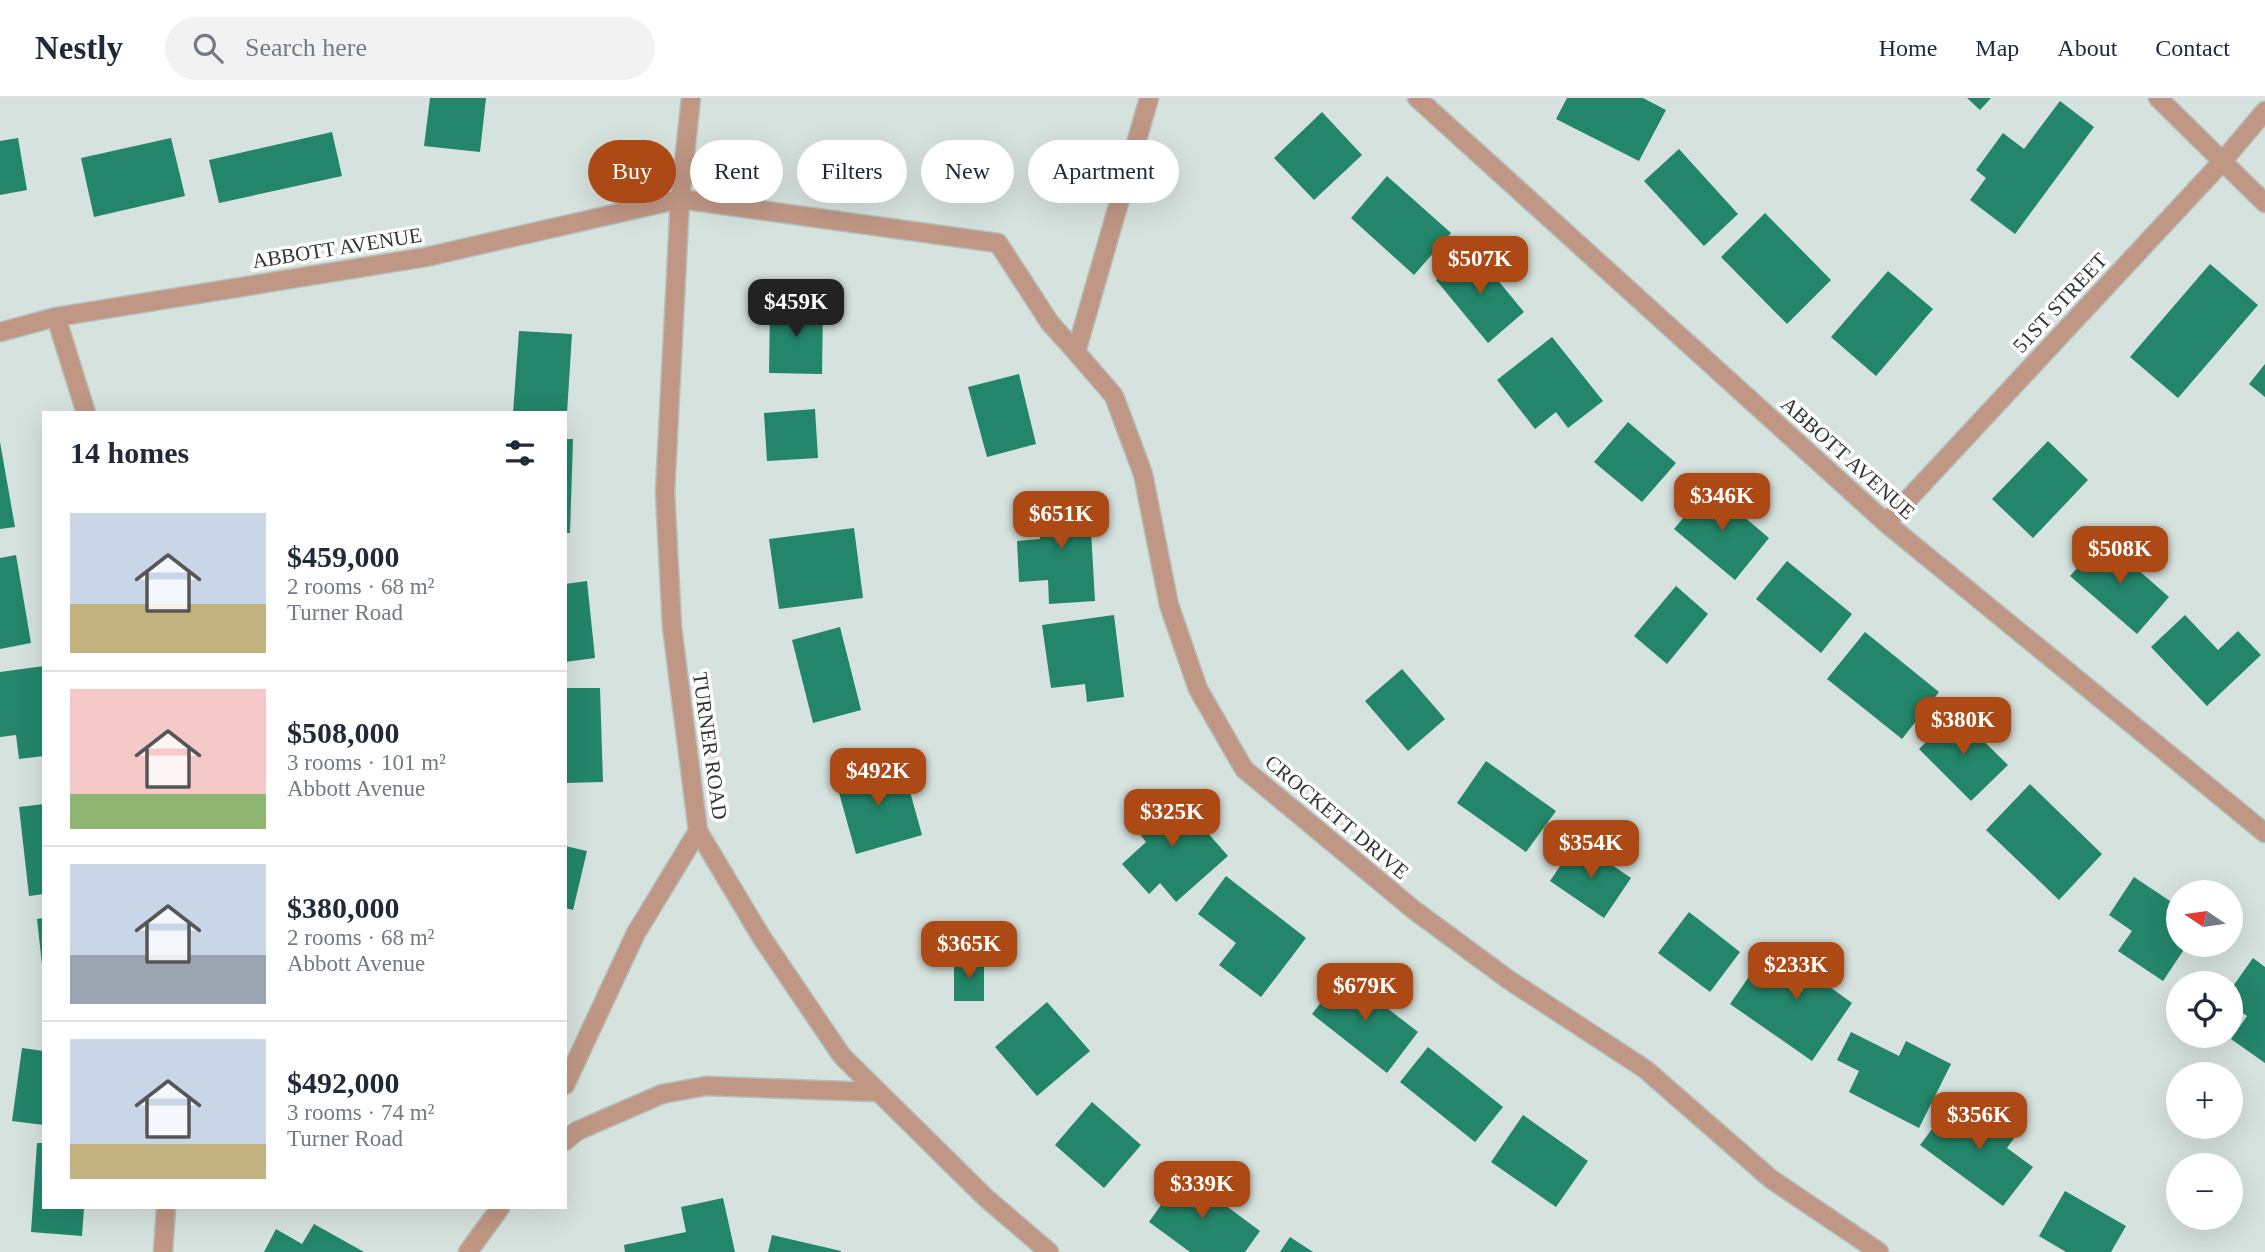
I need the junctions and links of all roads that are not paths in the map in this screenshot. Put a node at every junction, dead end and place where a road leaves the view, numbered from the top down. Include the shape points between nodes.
1 (691, 98) edge
2 (1149, 98) edge
3 (1417, 98) edge
4 (2158, 98) edge
5 (2265, 111) edge
6 (2221, 163) junction
7 (680, 199) junction
8 (2265, 203) edge
9 (56, 317) junction
10 (0, 332) edge
11 (1076, 352) junction
12 (85, 411) edge
13 (1886, 523) junction
14 (698, 831) junction
15 (2265, 833) edge
16 (567, 1081) edge
17 (875, 1092) junction
18 (567, 1139) edge
19 (166, 1209) edge
20 (499, 1209) edge
21 (163, 1252) edge
22 (468, 1252) edge
23 (1049, 1252) edge
24 (1879, 1252) edge

1 - 7 street, TURNER ROAD
2 - 11 street
3 - 13 street, ABBOTT AVENUE
4 - 6 street
5 - 6 street, 51ST STREET
6 - 8 street
6 - 13 street, 51ST STREET
7 - 9 street, ABBOTT AVENUE via 426,257
7 - 11 street, CROCKETT DRIVE via 998,243 1050,323
7 - 14 street, TURNER ROAD via 665,492 672,626
9 - 10 street, ABBOTT AVENUE
9 - 12 street
11 - 24 street, CROCKETT DRIVE via 1114,396 1143,474 1168,605 1198,689 1244,769 1414,910 1509,980 1645,1069 1771,1179
13 - 15 street, ABBOTT AVENUE
14 - 16 street via 636,933
14 - 17 street, TURNER ROAD via 802,1000
17 - 18 street via 706,1086 662,1094
17 - 23 street, TURNER ROAD
19 - 21 street
20 - 22 street

